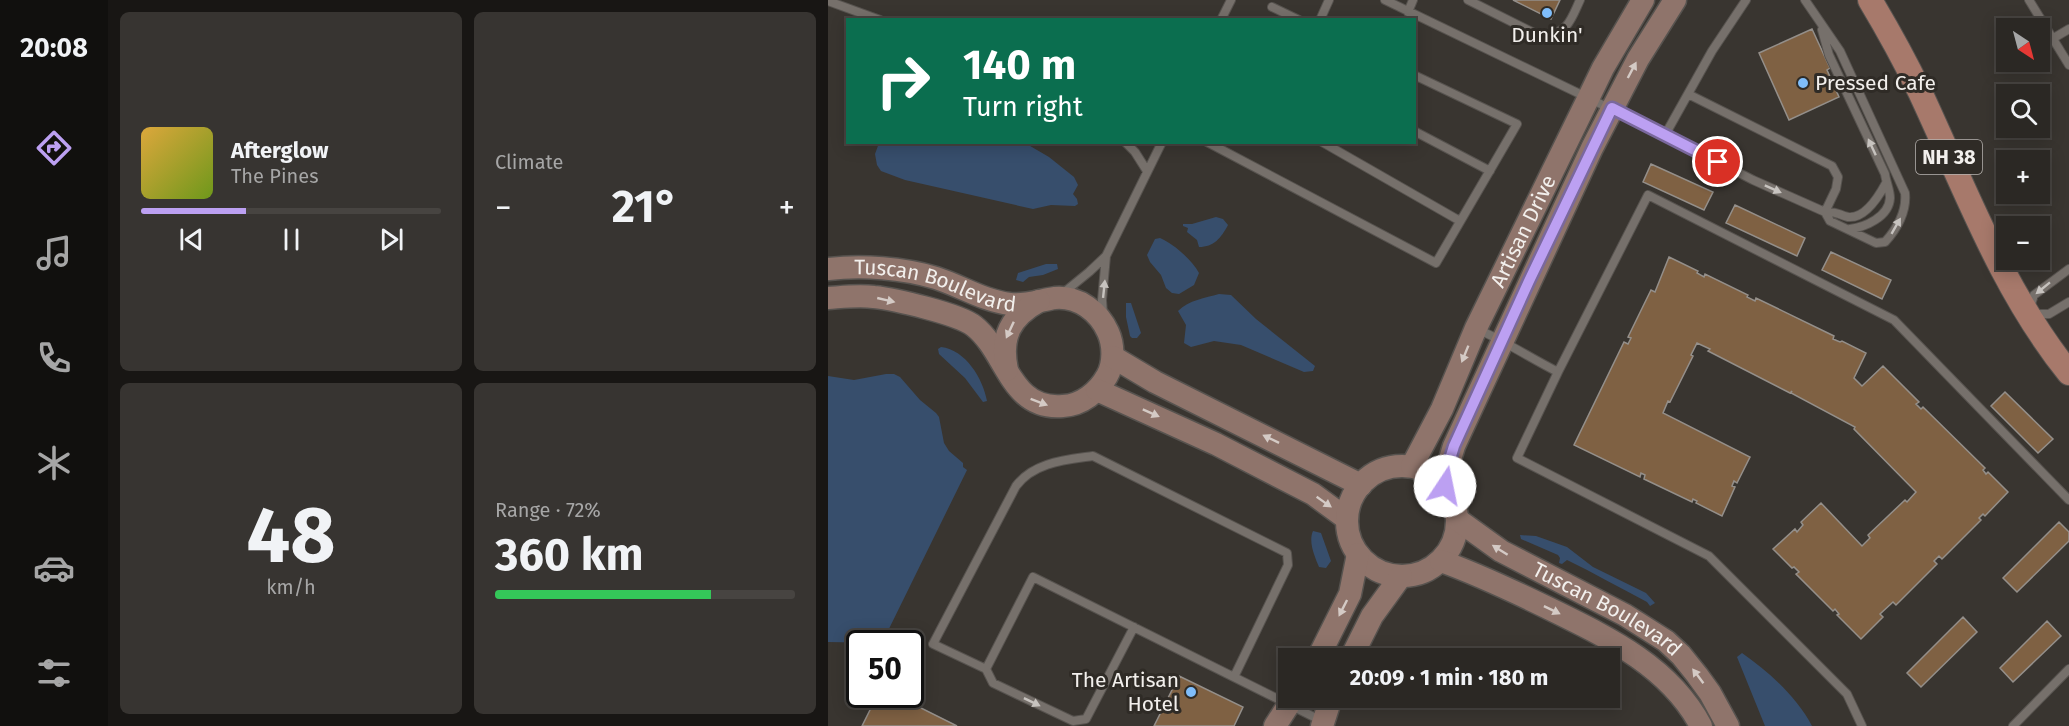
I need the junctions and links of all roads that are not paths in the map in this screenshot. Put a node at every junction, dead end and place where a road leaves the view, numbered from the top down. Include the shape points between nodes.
1 (1231, 0) edge
2 (1329, 0) edge
3 (1385, 0) edge
4 (1413, 0) edge
5 (1468, 0) edge
6 (1580, 0) edge
7 (1643, 0) edge
8 (1675, 0) edge
9 (1746, 0) edge
10 (1805, 0) edge
11 (1870, 0) edge
12 (2029, 0) edge
13 (828, 1) edge
14 (1272, 6) dead end
15 (1408, 12) junction
16 (875, 18) edge
17 (1222, 18) edge
18 (1295, 18) edge
19 (1321, 18) edge
20 (1821, 26) junction
21 (2069, 29) edge
22 (2052, 39) junction
23 (2069, 65) edge
24 (1416, 76) edge
25 (1688, 94) junction
26 (1588, 99) junction
27 (1612, 108) junction
28 (1416, 132) edge
29 (1665, 135) junction
30 (1127, 144) edge
31 (1161, 144) edge
32 (1211, 144) edge
33 (1325, 144) edge
34 (1148, 171) junction
35 (1490, 171) junction
36 (1886, 183) junction
37 (1825, 212) junction
38 (1460, 221) junction
39 (1848, 229) junction
40 (1106, 256) junction
41 (828, 269) edge
42 (2069, 269) edge
43 (828, 298) edge
44 (1049, 299) junction
45 (2069, 302) edge
46 (2028, 315) junction
47 (1104, 322) junction
48 (1476, 328) junction
49 (1502, 340) junction
50 (1113, 357) junction
51 (1007, 372) junction
52 (1558, 372) junction
53 (2069, 373) edge
54 (1097, 390) junction
55 (1412, 466) junction
56 (1360, 484) junction
57 (1445, 486) junction
58 (2069, 500) edge
59 (1347, 519) junction
60 (1458, 520) junction
61 (1358, 554) junction
62 (1441, 561) junction
63 (1401, 576) junction
64 (1134, 627) junction
65 (1323, 648) edge
66 (1356, 648) edge
67 (986, 669) junction
68 (2069, 669) edge
69 (1234, 677) junction
70 (1278, 696) edge
71 (1287, 708) edge
72 (1301, 708) edge
73 (1329, 708) edge
74 (1326, 725) edge
75 (1275, 726) edge
76 (1701, 726) edge
77 (1728, 726) edge
78 (1862, 726) edge
79 (2013, 726) edge

1 - 17 lane
2 - 19 lane
3 - 15 lane
4 - 15 lane
5 - 6 lane via 1544,38 1560,33
7 - 26 main road, Artisan Drive
27 -> 8 main road, Artisan Drive
9 - 25 lane
10 - 20 lane
11 - 46 main road, NH 38 via 1895,43 1984,234
12 - 22 lane
13 - 16 lane
14 - 18 lane
15 - 26 lane
36 -> 20 lane via 1829,55
39 -> 20 lane via 1876,243 1885,242 1902,216 1905,193 1840,51
21 - 22 lane
22 - 23 lane
24 - 35 lane via 1517,124
25 - 29 lane
25 - 37 lane via 1832,166 1838,177
26 - 27 lane
26 - 48 main road, Artisan Drive
27 - 29 lane
27 - 49 main road, Artisan Drive
28 - 35 lane
29 -> 37 lane
30 - 34 lane
31 - 34 lane
32 - 38 lane via 1436,263
33 - 38 lane
34 - 40 lane
35 - 38 lane
36 - 37 lane via 1877,199 1857,216
36 - 39 lane via 1890,193 1887,209 1871,223
37 - 39 lane via 1830,221
40 - 44 lane
47 -> 40 lane
41 - 44 main road, Tuscan Boulevard via 900,271 936,278 1010,304
42 -> 46 lane via 2034,295
43 -> 51 main road, Tuscan Boulevard via 873,297 937,311 972,324
44 - 47 main road, Tuscan Boulevard via 1074,300 1091,308
44 -> 51 main road, Tuscan Boulevard via 1025,309 1013,322 1006,338
45 - 46 lane via 2049,314
46 - 53 main road, NH 38
47 - 50 main road
48 - 49 lane
48 -> 55 main road, Artisan Drive via 1442,409
49 - 52 lane
49 - 57 main road, Artisan Drive via 1454,446
50 - 54 main road via 1108,375
56 -> 50 main road via 1155,382
51 -> 54 main road, Tuscan Boulevard via 1016,387 1046,405 1073,404
52 - 58 lane via 1648,195 1894,320
52 - 78 lane via 1517,458 1708,556 1847,694
54 -> 59 main road via 1313,494
55 - 56 main road via 1393,466
55 - 57 main road via 1436,477
56 - 59 main road
57 - 60 main road via 1455,501
59 - 61 main road via 1349,538
60 - 62 main road via 1456,535
77 -> 60 main road, Tuscan Boulevard via 1697,675 1666,641 1501,551
61 - 63 main road via 1371,567
61 -> 65 main road via 1350,594
62 - 63 main road via 1425,572
62 -> 76 main road, Tuscan Boulevard via 1478,574 1611,639 1664,679
63 - 66 main road via 1372,616
64 - 67 lane via 1033,577
67 -> 64 lane via 993,683 1073,721 1086,719
64 - 69 lane
67 - 69 lane via 933,644 1024,475 1063,460 1093,456 1287,553 1288,565
68 - 79 lane
69 - 70 lane
71 - 75 main road
72 - 74 lane
73 - 74 main road

